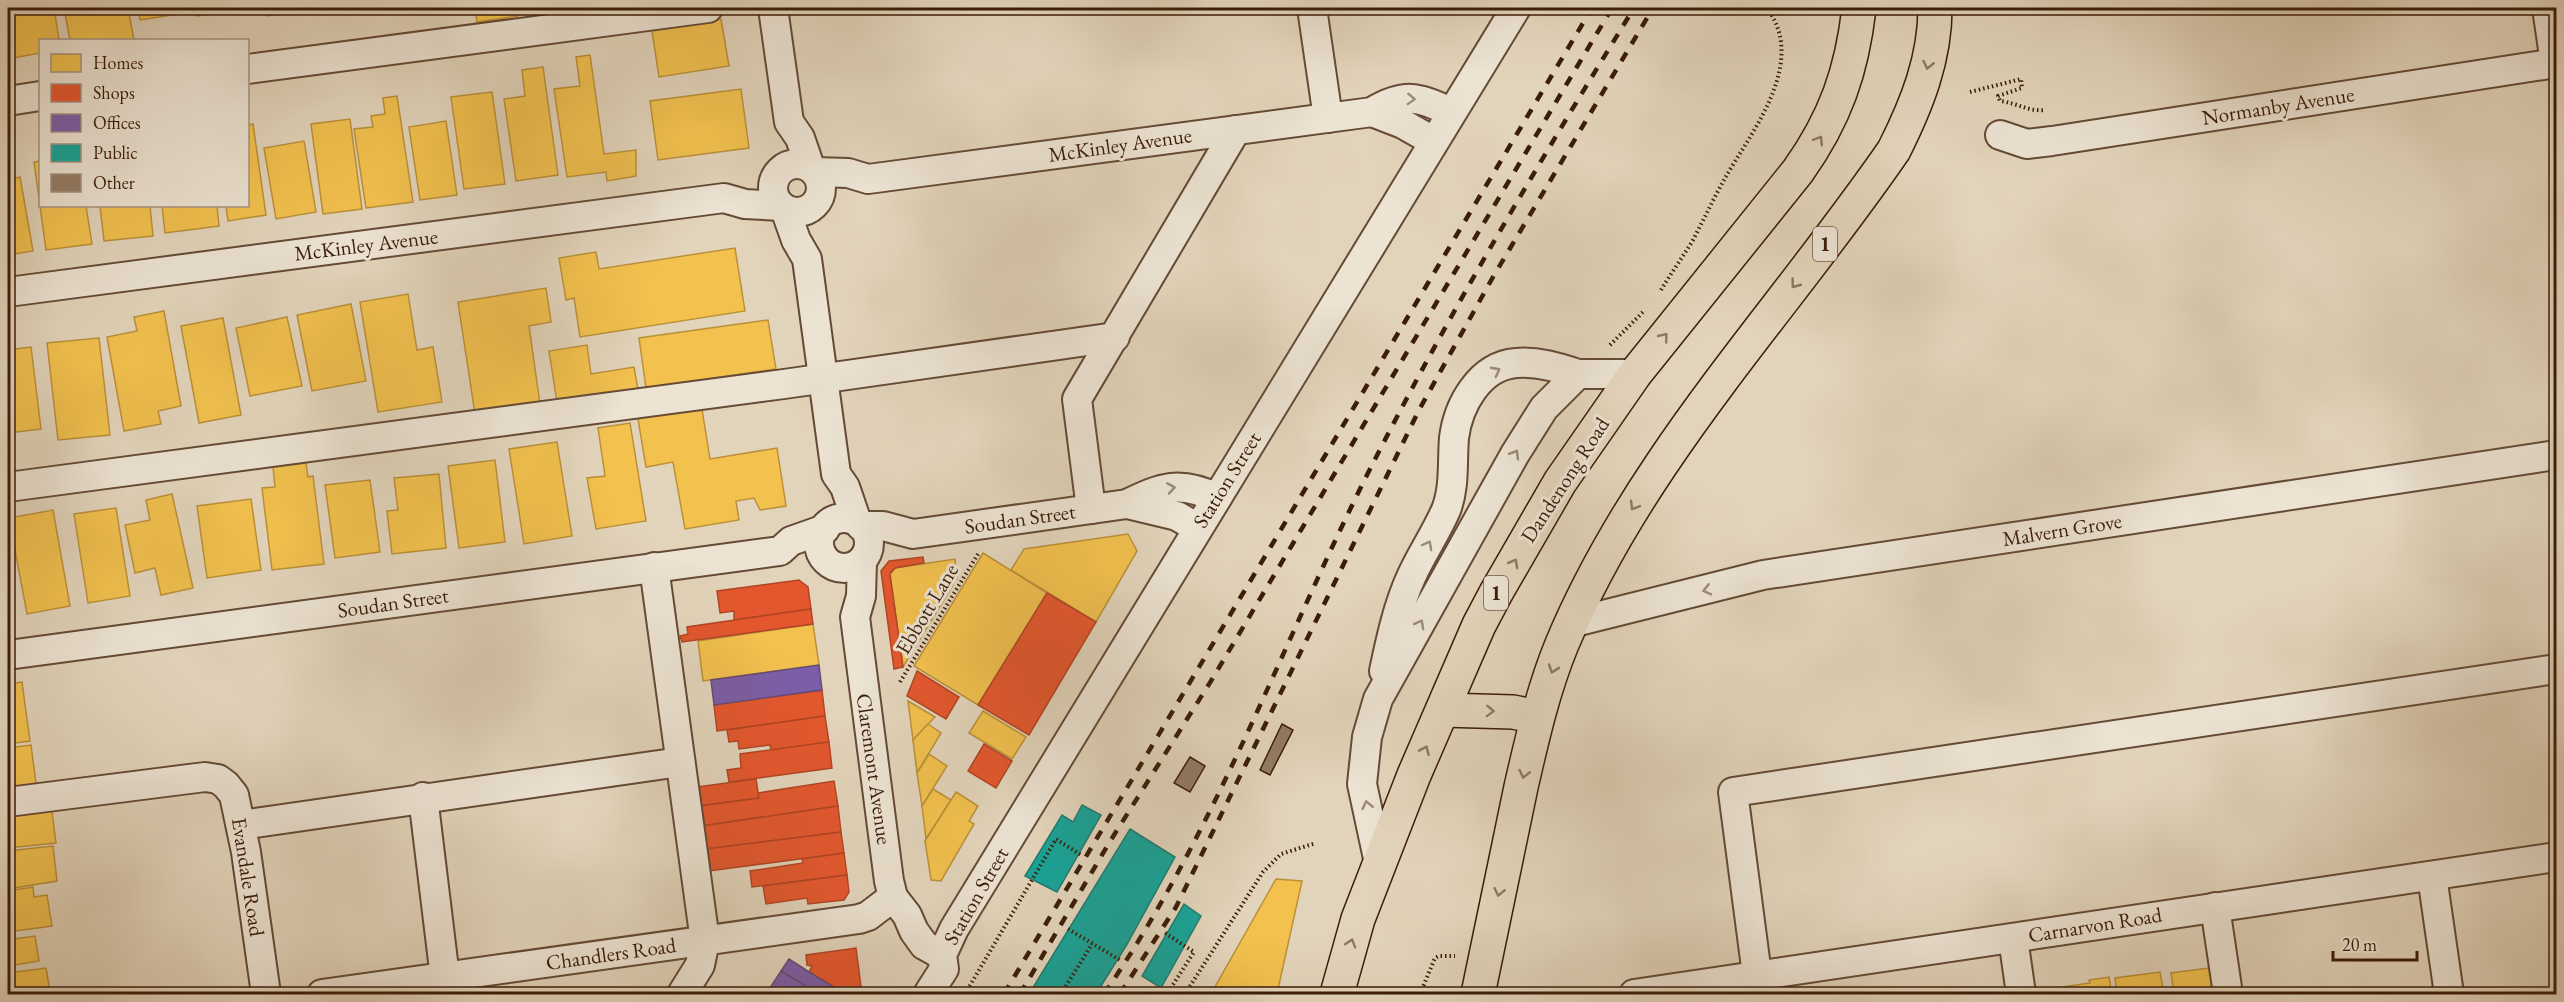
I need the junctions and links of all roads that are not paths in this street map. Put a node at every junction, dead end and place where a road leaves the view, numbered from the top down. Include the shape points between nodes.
1 (708, 8) edge
2 (773, 8) edge
3 (1312, 8) edge
4 (1515, 8) edge
5 (1858, 8) edge
6 (1874, 8) edge
7 (1935, 8) edge
8 (2547, 8) edge
9 (2556, 63) edge
10 (249, 69) edge
11 (1846, 78) junction
12 (39, 96) edge
13 (8, 101) edge
14 (1372, 112) junction
15 (1450, 112) junction
16 (1328, 118) junction
17 (789, 122) junction
18 (1236, 130) junction
19 (2000, 135) dead end
20 (1433, 141) junction
21 (813, 169) junction
22 (778, 173) junction
23 (868, 179) junction
24 (724, 198) junction
25 (815, 204) junction
26 (783, 207) junction
27 (807, 259) junction
28 (8, 292) edge
29 (1115, 337) junction
30 (1578, 374) junction
31 (1635, 374) junction
32 (823, 379) junction
33 (2556, 454) edge
34 (836, 474) junction
35 (8, 487) edge
36 (1217, 498) junction
37 (1127, 504) junction
38 (1091, 509) junction
39 (859, 524) junction
40 (826, 527) junction
41 (1198, 528) junction
42 (913, 534) junction
43 (780, 551) junction
44 (864, 559) junction
45 (830, 563) junction
46 (654, 567) junction
47 (855, 617) junction
48 (1571, 623) junction
49 (8, 655) edge
50 (2556, 669) edge
51 (1378, 699) junction
52 (1443, 710) junction
53 (1537, 717) junction
54 (680, 762) junction
55 (423, 797) junction
56 (8, 802) edge
57 (241, 825) junction
58 (2556, 857) edge
59 (1379, 863) junction
60 (2432, 876) junction
61 (900, 906) junction
62 (2215, 907) junction
63 (954, 929) junction
64 (2013, 938) junction
65 (705, 941) junction
66 (942, 955) junction
67 (1757, 975) junction
68 (445, 986) edge
69 (266, 994) edge
70 (322, 994) edge
71 (682, 994) edge
72 (906, 994) edge
73 (928, 994) edge
74 (1337, 994) edge
75 (1478, 994) edge
76 (1634, 994) edge
77 (2021, 994) edge
78 (2228, 994) edge
79 (2449, 994) edge

1 - 10 street
2 - 17 street
3 - 16 street
4 - 15 street, Station Street
5 - 11 highway, Dandenong Road / 1
6 - 11 street
7 -> 48 highway, 1 via 1929,66 1894,150 1665,457 1612,542
8 - 9 street
9 - 19 street, Normanby Avenue via 2043,142 2027,144
31 -> 11 highway, Dandenong Road / 1 via 1809,155 1829,123
12 - 13 street
14 -> 15 street, McKinley Avenue via 1391,100 1406,98
14 - 16 street, McKinley Avenue
14 - 20 street, McKinley Avenue
15 - 20 street, Station Street
16 - 18 street, McKinley Avenue
17 - 21 street
17 - 22 street via 781,139
18 - 23 street, McKinley Avenue
18 - 29 street
20 - 36 street, Station Street
21 - 22 street via 798,164
21 - 23 street, McKinley Avenue via 848,172
21 - 25 street via 822,187
22 - 24 street, McKinley Avenue
22 - 26 street via 774,192
23 - 25 street, McKinley Avenue via 849,192
24 - 26 street, McKinley Avenue
24 - 28 street, McKinley Avenue
25 - 26 street via 801,212
25 - 27 street via 814,241
26 - 27 street
27 - 32 street
29 - 32 street
29 - 38 street via 1077,399
30 - 31 street
51 -> 30 street via 1515,454 1544,408
51 -> 30 street via 1391,634 1412,574 1447,508 1458,417 1469,394 1482,379 1513,363 1553,366
52 -> 31 highway, Dandenong Road / 1 via 1479,625 1533,527
32 - 34 street
32 - 35 street
33 -> 48 street, Malvern Grove via 1763,575
34 - 39 street
34 - 40 street via 830,488
37 -> 36 street, Soudan Street via 1154,491 1183,486
36 - 41 street, Station Street
37 - 38 street, Soudan Street
37 - 41 street, Soudan Street via 1178,516
38 - 42 street, Soudan Street
39 - 40 street via 842,519
39 - 42 street, Soudan Street
39 - 44 street via 869,541
40 - 43 street, Soudan Street via 791,541
40 - 45 street via 820,546
41 - 63 street, Station Street
42 - 44 street, Soudan Street
43 - 45 street, Soudan Street via 792,558
43 - 46 street, Soudan Street
44 - 45 street via 848,568
44 - 47 street, Claremont Avenue
45 - 47 street, Claremont Avenue via 840,592
46 - 49 street, Soudan Street
46 - 54 street
47 - 61 street, Claremont Avenue via 889,881
48 -> 53 highway, 1
50 - 67 street via 1733,792
59 -> 51 street via 1362,784 1367,737
52 -> 53 highway via 1513,712
59 -> 52 highway, Dandenong Road / 1
53 -> 75 highway, 1
54 - 55 street
54 - 65 street
55 - 57 street
55 - 68 street
56 - 57 street, Evandale Road via 218,778 234,795
57 - 69 street, Evandale Road
58 - 60 street, Carnarvon Road
74 -> 59 highway, Dandenong Road / 1
60 - 62 street, Carnarvon Road
60 - 79 street
61 - 63 street
61 - 65 street, Chandlers Road via 859,919
61 - 66 street, Claremont Avenue via 924,945
62 - 64 street, Carnarvon Road
62 - 78 street
63 - 66 street, Station Street
64 - 67 street, Carnarvon Road
64 - 77 street
65 - 68 street, Chandlers Road
65 - 71 street via 700,965
66 - 72 street, Station Street via 928,963
66 - 73 street, Station Street via 944,969
67 - 76 street, Carnarvon Road
68 - 70 street, Chandlers Road

